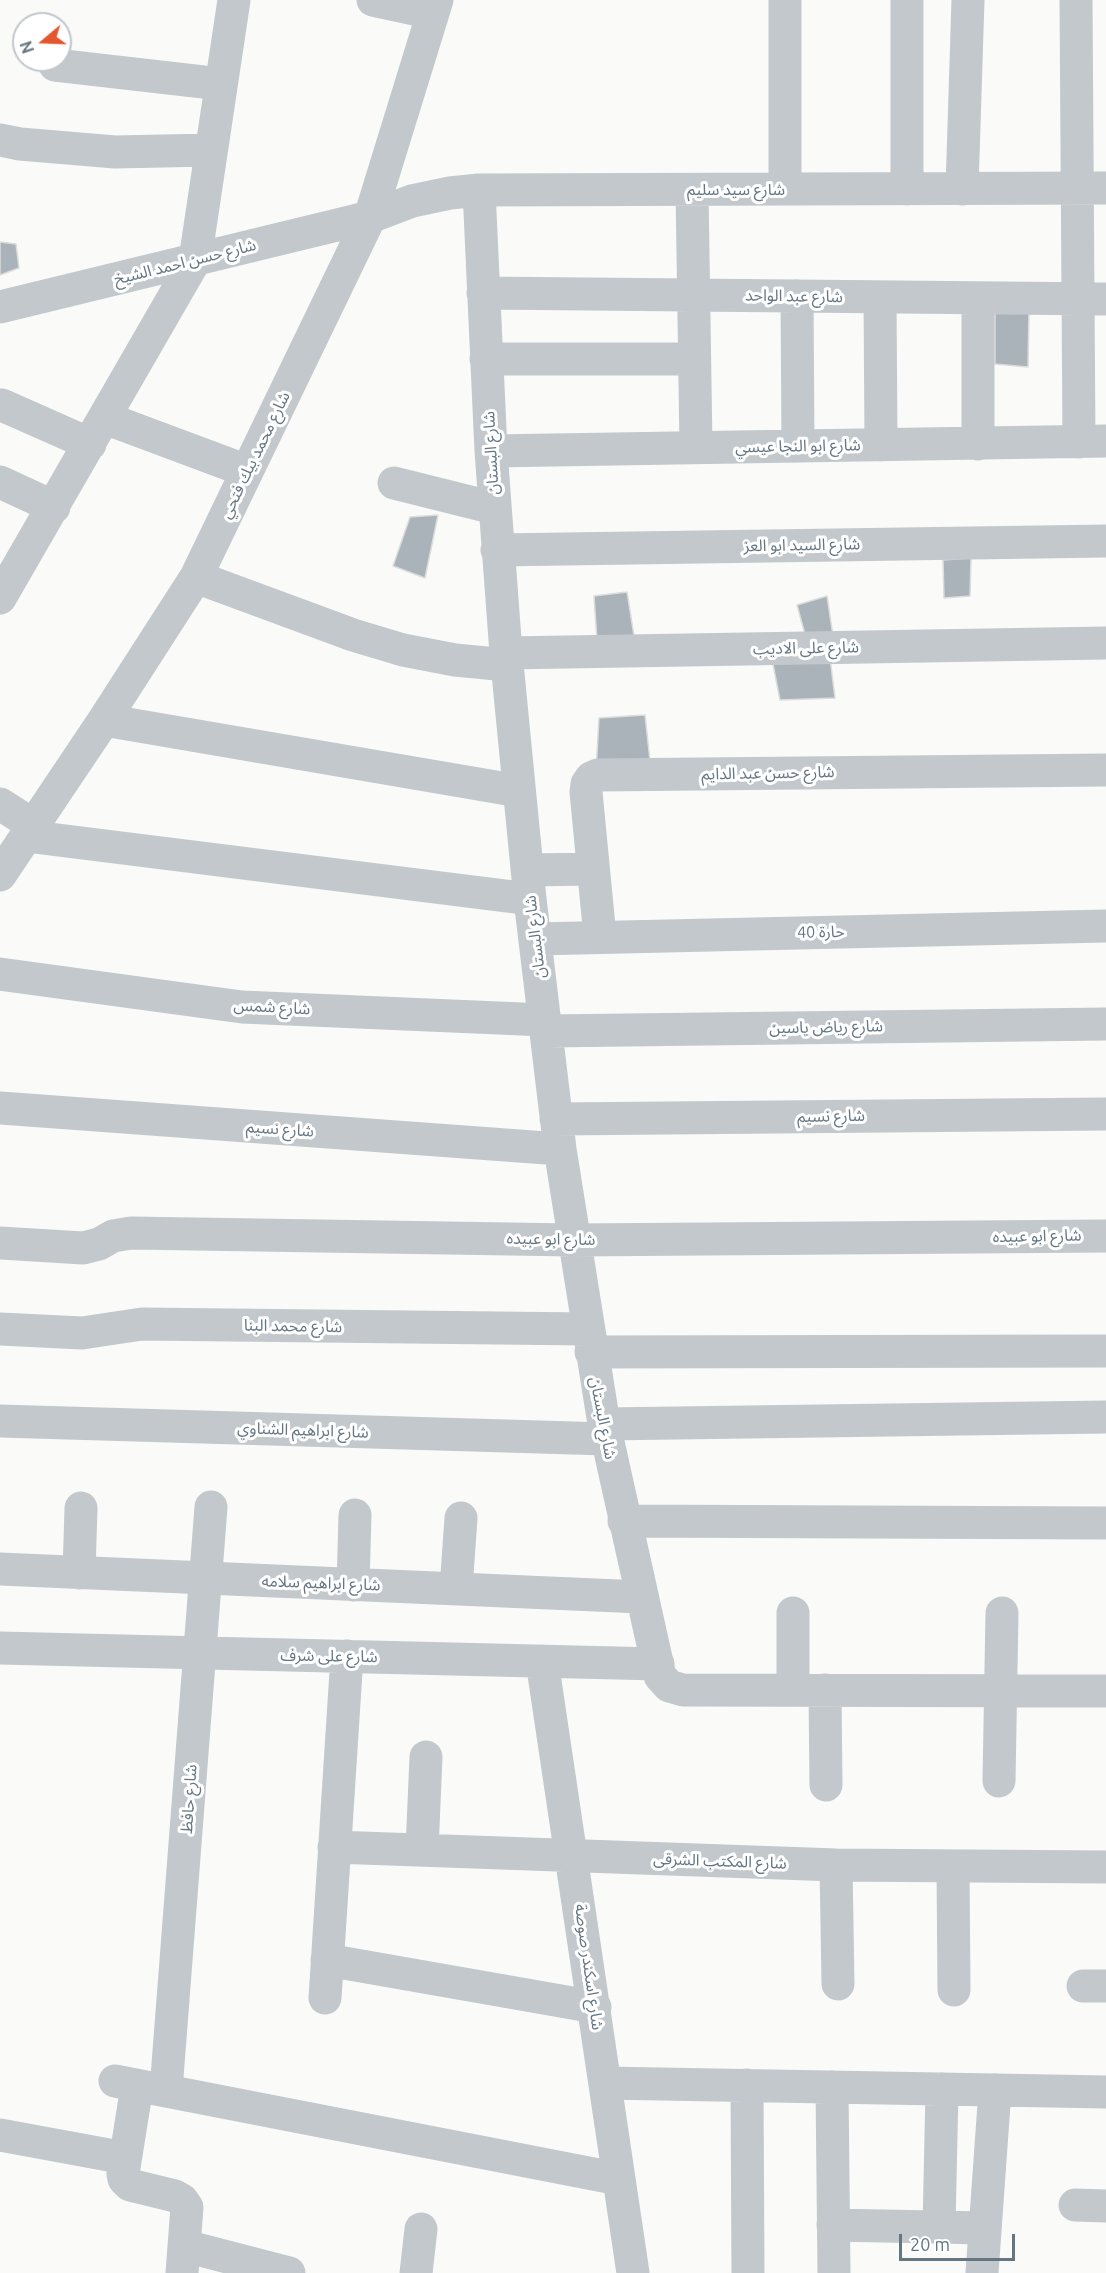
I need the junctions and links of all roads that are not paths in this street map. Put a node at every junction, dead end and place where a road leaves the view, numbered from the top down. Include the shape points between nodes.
1 (234, 0) edge
2 (373, 0) edge
3 (785, 0) edge
4 (907, 0) edge
5 (968, 0) edge
6 (1076, 0) edge
7 (435, 7) edge
8 (72, 67) edge
9 (221, 84) junction
10 (0, 140) edge
11 (211, 150) junction
12 (1091, 188) edge
13 (785, 189) junction
14 (907, 189) junction
15 (962, 189) junction
16 (479, 190) junction
17 (692, 190) junction
18 (370, 217) junction
19 (195, 260) junction
20 (483, 293) junction
21 (693, 295) junction
22 (797, 296) junction
23 (880, 297) junction
24 (978, 298) junction
25 (1092, 299) edge
26 (0, 307) edge
27 (486, 359) junction
28 (694, 359) junction
29 (2, 405) dead end
30 (98, 431) junction
31 (1093, 442) edge
32 (978, 444) junction
33 (881, 445) junction
34 (798, 446) junction
35 (696, 447) junction
36 (491, 451) junction
37 (248, 471) junction
38 (0, 482) edge
39 (394, 483) dead end
40 (54, 507) junction
41 (494, 508) junction
42 (1106, 541) edge
43 (497, 550) junction
44 (196, 577) junction
45 (0, 598) edge
46 (1106, 643) edge
47 (506, 659) junction
48 (104, 720) junction
49 (1106, 770) edge
50 (519, 791) junction
51 (0, 804) edge
52 (29, 830) junction
53 (593, 869) junction
54 (0, 875) edge
55 (529, 885) junction
56 (1106, 926) edge
57 (600, 937) junction
58 (535, 939) junction
59 (0, 974) edge
60 (1106, 1024) edge
61 (546, 1025) junction
62 (0, 1108) edge
63 (1106, 1114) edge
64 (558, 1134) junction
65 (1106, 1236) edge
66 (573, 1240) junction
67 (0, 1243) edge
68 (0, 1329) edge
69 (589, 1341) junction
70 (1106, 1351) edge
71 (1106, 1417) edge
72 (0, 1421) edge
73 (605, 1431) junction
74 (211, 1507) dead end
75 (81, 1508) dead end
76 (355, 1515) dead end
77 (461, 1518) dead end
78 (624, 1521) junction
79 (1106, 1523) edge
80 (0, 1569) edge
81 (79, 1573) junction
82 (206, 1579) junction
83 (353, 1585) junction
84 (456, 1589) junction
85 (641, 1597) junction
86 (793, 1613) dead end
87 (1002, 1614) dead end
88 (0, 1648) edge
89 (200, 1653) junction
90 (347, 1656) junction
91 (542, 1661) junction
92 (659, 1670) junction
93 (793, 1690) junction
94 (825, 1690) junction
95 (1000, 1690) junction
96 (1106, 1690) edge
97 (426, 1757) dead end
98 (999, 1781) dead end
99 (826, 1785) dead end
100 (334, 1847) junction
101 (422, 1850) junction
102 (572, 1855) junction
103 (836, 1865) junction
104 (953, 1866) junction
105 (1106, 1867) edge
106 (327, 1960) junction
107 (838, 1984) dead end
108 (954, 1990) dead end
109 (325, 1998) dead end
110 (595, 2007) junction
111 (605, 2083) junction
112 (747, 2085) junction
113 (139, 2086) junction
114 (832, 2087) junction
115 (942, 2089) junction
116 (995, 2090) junction
117 (1106, 2092) edge
118 (0, 2135) edge
119 (125, 2158) junction
120 (619, 2179) junction
121 (833, 2225) junction
122 (939, 2227) junction
123 (985, 2228) junction
124 (421, 2229) dead end
125 (183, 2260) edge
126 (290, 2273) edge
127 (416, 2273) edge
128 (633, 2273) edge
129 (748, 2273) edge
130 (834, 2273) edge
131 (982, 2273) edge

1 - 9 street
2 - 7 street
3 - 13 street
4 - 14 street
5 - 15 street
6 - 12 street
7 - 18 street, شارع محمد بيك فتحي
8 - 9 street
9 - 11 street
10 - 11 street via 115,152
11 - 19 street
12 - 15 street, شارع سيد سليم
12 - 25 street
13 - 14 street, شارع سيد سليم
13 - 17 street, شارع سيد سليم
14 - 15 street, شارع سيد سليم
16 - 17 street, شارع سيد سليم
16 - 18 street, شارع سيد سليم via 412,201
16 - 20 street, شارع البستان
17 - 21 street
18 - 19 street, شارع حسن احمد الشيخ
18 - 37 street, شارع محمد بيك فتحي
19 - 26 street, شارع حسن احمد الشيخ
19 - 30 street
20 - 21 street, شارع عبد الواحد
20 - 27 street, شارع البستان
21 - 22 street, شارع عبد الواحد
21 - 28 street
22 - 23 street, شارع عبد الواحد
22 - 34 street
23 - 24 street, شارع عبد الواحد
23 - 33 street
24 - 25 street, شارع عبد الواحد
24 - 32 street
25 - 31 street
27 - 28 street
27 - 36 street, شارع البستان
28 - 35 street
29 - 30 street
30 - 37 street
30 - 40 street
31 - 32 street, شارع ابو النجا عيسي
32 - 33 street, شارع ابو النجا عيسي
33 - 34 street, شارع ابو النجا عيسي
34 - 35 street, شارع ابو النجا عيسي
35 - 36 street, شارع ابو النجا عيسي
36 - 41 street, شارع البستان
37 - 44 street, شارع محمد بيك فتحي
38 - 40 street
39 - 41 street
40 - 45 street
41 - 43 street, شارع البستان
42 - 43 street, شارع السيد ابو العز
43 - 47 street, شارع البستان
44 - 47 street, شارع على الاديب via 403,650 455,660
44 - 48 street, شارع محمد بيك فتحي
46 - 47 street, شارع على الاديب
47 - 50 street, شارع البستان
48 - 50 street
48 - 52 street, شارع محمد بيك فتحي
49 - 53 street, شارع حسن عبد الدايم via 598,775 591,778 586,792
50 - 55 street, شارع البستان
51 - 52 street
52 - 54 street, شارع محمد بيك فتحي
52 - 55 street
53 - 55 street
53 - 57 street, شارع حسن عبد الدايم
55 - 58 street, شارع البستان
56 - 57 street, حارة 40
57 - 58 street, حارة 40
58 - 61 street, شارع البستان
59 - 61 street, شارع شمس via 242,1007
60 - 61 street, شارع رياض ياسين
61 - 64 street, شارع البستان
62 - 64 street, شارع نسيم
63 - 64 street, شارع نسيم
64 - 66 street, شارع البستان
65 - 66 street, شارع ابو عبيده
66 - 67 street, شارع ابو عبيده via 131,1233 83,1248
66 - 69 street, شارع البستان
68 - 69 street, شارع محمد البنا via 82,1333 142,1324
69 - 70 street, شارع محمد البنا
69 - 73 street, شارع البستان
71 - 73 street, شارع ابراهيم الشناوي
72 - 73 street, شارع ابراهيم الشناوي
73 - 78 street, شارع البستان
74 - 82 street, شارع حافظ
75 - 81 street
76 - 83 street
77 - 84 street
78 - 79 street
78 - 85 street, شارع البستان
80 - 81 street, شارع ابراهيم سلامه
81 - 82 street, شارع ابراهيم سلامه
82 - 83 street, شارع ابراهيم سلامه
82 - 89 street, شارع حافظ
83 - 84 street, شارع ابراهيم سلامه
84 - 85 street, شارع ابراهيم سلامه
85 - 92 street, شارع البستان
86 - 93 street
87 - 95 street
88 - 89 street, شارع على شرف
89 - 90 street, شارع على شرف
89 - 113 street, شارع حافظ
90 - 91 street, شارع على شرف
90 - 100 street
91 - 92 street, شارع على شرف
91 - 102 street, شارع اسكندر صوصة
92 - 93 street via 669,1686 683,1690
93 - 94 street
94 - 95 street
94 - 99 street
95 - 96 street
95 - 98 street
97 - 101 street
100 - 101 street, شارع المكتب الشرقى
100 - 106 street
101 - 102 street, شارع المكتب الشرقى
102 - 103 street, شارع المكتب الشرقى
102 - 110 street, شارع اسكندر صوصة
103 - 104 street, شارع المكتب الشرقى
103 - 107 street
104 - 105 street, شارع المكتب الشرقى
104 - 108 street
106 - 109 street
106 - 110 street
110 - 111 street, شارع اسكندر صوصة
111 - 112 street
111 - 120 street, شارع اسكندر صوصة
112 - 114 street
112 - 129 street
113 - 119 street, شارع حافظ
113 - 120 street
114 - 115 street
114 - 121 street
115 - 116 street
115 - 122 street
116 - 117 street
116 - 123 street
118 - 119 street
119 - 125 street via 126,2183 175,2196 187,2207
120 - 128 street, شارع اسكندر صوصة
121 - 122 street
121 - 130 street
122 - 123 street
123 - 131 street
124 - 127 street
125 - 126 street

